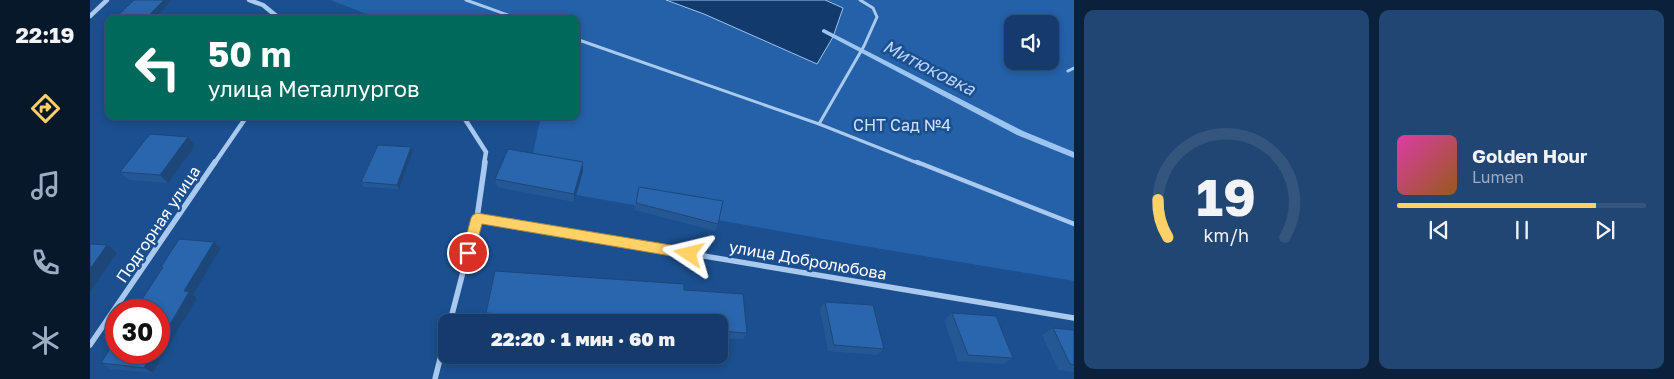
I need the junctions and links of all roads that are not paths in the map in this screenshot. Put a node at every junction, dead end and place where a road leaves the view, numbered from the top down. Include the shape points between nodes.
1 (107, 0) edge
2 (249, 0) edge
3 (466, 0) edge
4 (860, 0) edge
5 (275, 15) edge
6 (508, 15) edge
7 (90, 16) edge
8 (580, 40) edge
9 (1074, 68) edge
10 (1068, 71) dead end
11 (244, 120) edge
12 (466, 120) edge
13 (819, 124) junction
14 (477, 218) junction
15 (1074, 224) edge
16 (452, 314) edge
17 (1074, 318) edge
18 (90, 345) edge
19 (439, 364) edge
20 (435, 379) edge

1 - 7 street
2 - 5 street via 264,5
3 - 6 lane
4 - 13 lane via 873,8 877,17 858,58
8 - 13 lane
9 - 10 lane
11 - 18 street, Подгорная улица
12 - 14 street via 486,152
13 - 15 lane
14 - 16 street
14 - 17 street, улица Добролюбова
19 - 20 street

